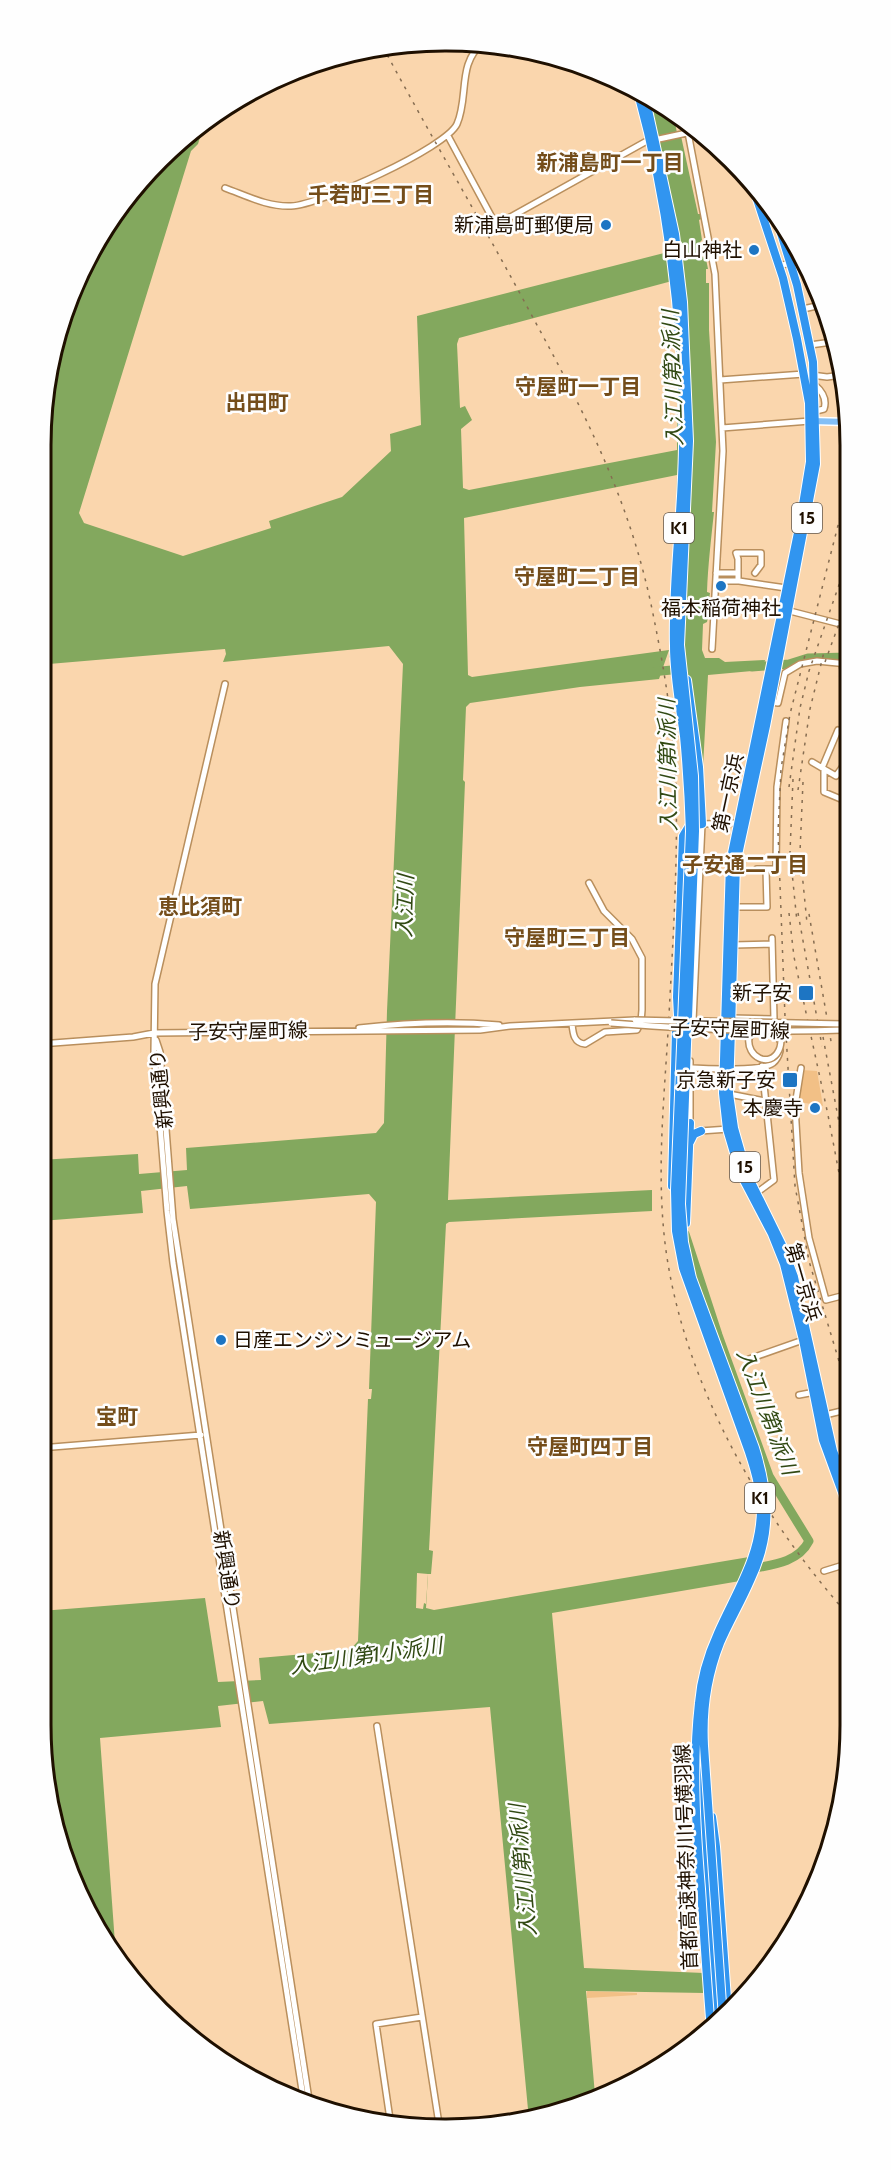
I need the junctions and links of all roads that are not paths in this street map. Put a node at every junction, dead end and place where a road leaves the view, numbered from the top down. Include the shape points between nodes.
1 (475, 52) edge
2 (640, 102) edge
3 (647, 106) edge
4 (687, 133) edge
5 (448, 136) junction
6 (690, 136) edge
7 (225, 188) dead end
8 (760, 207) edge
9 (785, 245) edge
10 (794, 262) edge
11 (791, 263) junction
12 (779, 266) junction
13 (814, 306) edge
14 (802, 309) junction
15 (827, 343) edge
16 (810, 345) junction
17 (804, 374) junction
18 (815, 375) junction
19 (834, 377) edge
20 (720, 380) junction
21 (813, 421) junction
22 (839, 422) edge
23 (722, 428) junction
24 (716, 573) junction
25 (738, 573) junction
26 (755, 573) dead end
27 (716, 581) junction
28 (738, 581) junction
29 (786, 588) junction
30 (785, 610) junction
31 (840, 624) edge
32 (680, 645) junction
33 (712, 650) dead end
34 (840, 663) edge
35 (773, 670) junction
36 (225, 684) dead end
37 (771, 702) junction
38 (786, 721) dead end
39 (840, 731) edge
40 (812, 762) dead end
41 (823, 769) junction
42 (840, 770) edge
43 (688, 778) junction
44 (840, 799) edge
45 (702, 820) junction
46 (741, 823) junction
47 (757, 869) dead end
48 (766, 869) junction
49 (589, 883) dead end
50 (732, 907) junction
51 (734, 945) junction
52 (733, 988) junction
53 (773, 990) junction
54 (693, 1012) junction
55 (732, 1018) junction
56 (702, 1022) junction
57 (572, 1024) junction
58 (685, 1024) junction
59 (840, 1027) edge
60 (840, 1027) edge
61 (781, 1031) junction
62 (154, 1033) junction
63 (51, 1043) edge
64 (680, 1050) junction
65 (731, 1056) junction
66 (762, 1066) junction
67 (693, 1068) dead end
68 (745, 1068) junction
69 (801, 1068) dead end
70 (727, 1069) junction
71 (729, 1094) junction
72 (765, 1101) junction
73 (690, 1123) junction
74 (731, 1128) junction
75 (701, 1131) junction
76 (689, 1146) junction
77 (755, 1194) junction
78 (675, 1217) junction
79 (692, 1278) junction
80 (840, 1296) edge
81 (803, 1340) junction
82 (749, 1359) dead end
83 (816, 1392) junction
84 (799, 1395) dead end
85 (840, 1411) edge
86 (825, 1414) junction
87 (203, 1435) junction
88 (51, 1447) edge
89 (840, 1469) edge
90 (840, 1486) edge
91 (840, 1566) edge
92 (824, 1571) dead end
93 (245, 1705) junction
94 (377, 1726) dead end
95 (697, 1735) junction
96 (706, 1783) junction
97 (717, 1926) junction
98 (727, 2000) edge
99 (722, 2005) edge
100 (717, 2010) edge
101 (717, 2010) edge
102 (423, 2017) junction
103 (710, 2017) edge
104 (302, 2092) edge
105 (308, 2094) edge
106 (389, 2115) edge
107 (439, 2119) edge

1 - 5 street via 466,70 461,113
2 - 43 highway, 首都高速神奈川1号横羽線 / K1, bridge via 667,226 677,303 683,441 674,645
3 - 32 highway, 首都高速神奈川1号横羽線 / K1, bridge via 676,243 684,320 689,441
4 - 5 street via 645,142 496,225
5 - 7 street via 378,174 308,204 272,205
6 - 20 street via 715,274
8 - 12 highway, 第一京浜 / 15
9 - 11 highway, 第一京浜 / 15
10 - 11 street
11 - 12 street
11 - 14 highway, 第一京浜 / 15
12 - 17 highway, 第一京浜 / 15
13 - 14 street
14 - 16 highway, 第一京浜 / 15
15 - 16 street
16 - 18 highway, 第一京浜 / 15
17 - 18 street
17 - 20 street
17 - 21 highway, 第一京浜 / 15
18 - 19 street
18 - 21 highway, 第一京浜 / 15
20 - 23 street
21 - 22 main road
21 - 23 street
21 - 29 highway, 第一京浜 / 15 via 809,473
21 - 30 highway, 第一京浜 / 15 via 814,480
23 - 24 street
24 - 25 street
24 - 27 street
25 - 26 street via 736,553 761,553 761,565
25 - 28 street
27 - 28 street
27 - 33 street
28 - 29 street
29 - 30 highway, 第一京浜 / 15
30 - 31 street
30 - 35 highway, 第一京浜 / 15
32 - 45 highway, bridge via 699,767
32 - 79 highway, 首都高速神奈川1号横羽線 / K1, bridge via 695,813 681,1204
34 - 37 street via 800,664 785,673 778,703
35 - 37 highway, 第一京浜 / 15
35 - 46 highway, 第一京浜 / 15
36 - 62 street, 新興通り via 155,984
37 - 46 highway, 第一京浜 / 15
38 - 48 street via 777,787 776,869
39 - 41 street
40 - 41 street
41 - 42 street via 836,776
41 - 44 street via 824,792
43 - 58 highway, bridge via 680,952
43 - 64 highway, 首都高速神奈川1号横羽線 / K1, bridge via 689,855
45 - 46 street
45 - 54 street
45 - 64 highway, bridge via 684,831 677,997
46 - 50 highway, 第一京浜 / 15 via 730,863
47 - 48 street
48 - 50 street via 766,907
49 - 57 street via 604,911 640,952 642,1015 637,1030 605,1032 585,1044 576,1039
50 - 51 highway, 第一京浜 / 15
50 - 70 highway, 第一京浜 / 15
51 - 52 highway, 第一京浜 / 15
51 - 53 street via 772,941
52 - 53 street
52 - 55 highway, 第一京浜 / 15
53 - 55 street via 774,1019
54 - 56 street
54 - 58 street
55 - 65 highway, 第一京浜 / 15
56 - 58 street, 子安守屋町線
56 - 59 street, 子安守屋町線, bridge
57 - 58 street, 子安守屋町線, bridge via 635,1020
57 - 62 street, 子安守屋町線
58 - 61 street, 子安守屋町線, bridge
58 - 73 street, bridge
58 - 78 highway, bridge via 672,1161
60 - 61 street, 子安守屋町線, bridge
61 - 66 street, bridge via 781,1044 776,1055 762,1060 750,1050 751,1035 758,1029 770,1028 781,1044 774,1062
62 - 63 street, 子安守屋町線
62 - 87 street, 新興通り via 168,1190
64 - 78 highway, 首都高速神奈川1号横羽線 / K1, bridge
65 - 68 street
65 - 70 highway, 第一京浜 / 15
66 - 68 street
66 - 72 street
67 - 70 street
68 - 70 street
69 - 80 street via 795,1106 798,1173 809,1238 826,1300
70 - 71 highway, 第一京浜 / 15
70 - 74 highway, 第一京浜 / 15 via 723,1093
71 - 72 street
71 - 74 highway, 第一京浜 / 15
72 - 77 street via 774,1180
73 - 75 street
73 - 76 highway
74 - 75 street
74 - 77 highway, 第一京浜 / 15
74 - 81 highway, 第一京浜 / 15 via 740,1173 784,1264
75 - 76 highway via 692,1137
76 - 79 highway, bridge via 686,1224
77 - 83 highway, 第一京浜 / 15 via 775,1228 794,1277
78 - 95 highway, 首都高速神奈川1号横羽線 / K1, bridge via 686,1280 749,1452 760,1502 757,1541 749,1568 704,1671
79 - 96 highway, 首都高速神奈川1号横羽線 / K1, bridge via 759,1461 767,1502 766,1532 759,1560 720,1644 709,1678 703,1723
81 - 82 street
81 - 83 highway, 第一京浜 / 15
83 - 84 street
83 - 86 highway, 第一京浜 / 15
83 - 90 highway, 第一京浜 / 15 via 826,1448
85 - 86 street
86 - 89 highway, 第一京浜 / 15
87 - 88 street
87 - 93 street, 新興通り
91 - 92 street
93 - 104 street, 新興通り
93 - 105 street, 新興通り
94 - 102 street
95 - 100 highway, bridge
95 - 103 highway, 首都高速神奈川1号横羽線 / K1, bridge via 696,1823
96 - 97 highway, 首都高速神奈川1号横羽線 / K1, bridge
96 - 98 highway, bridge via 716,1847
97 - 99 highway, 首都高速神奈川1号横羽線 / K1, bridge
97 - 101 highway, bridge
102 - 106 street via 376,2024
102 - 107 street

